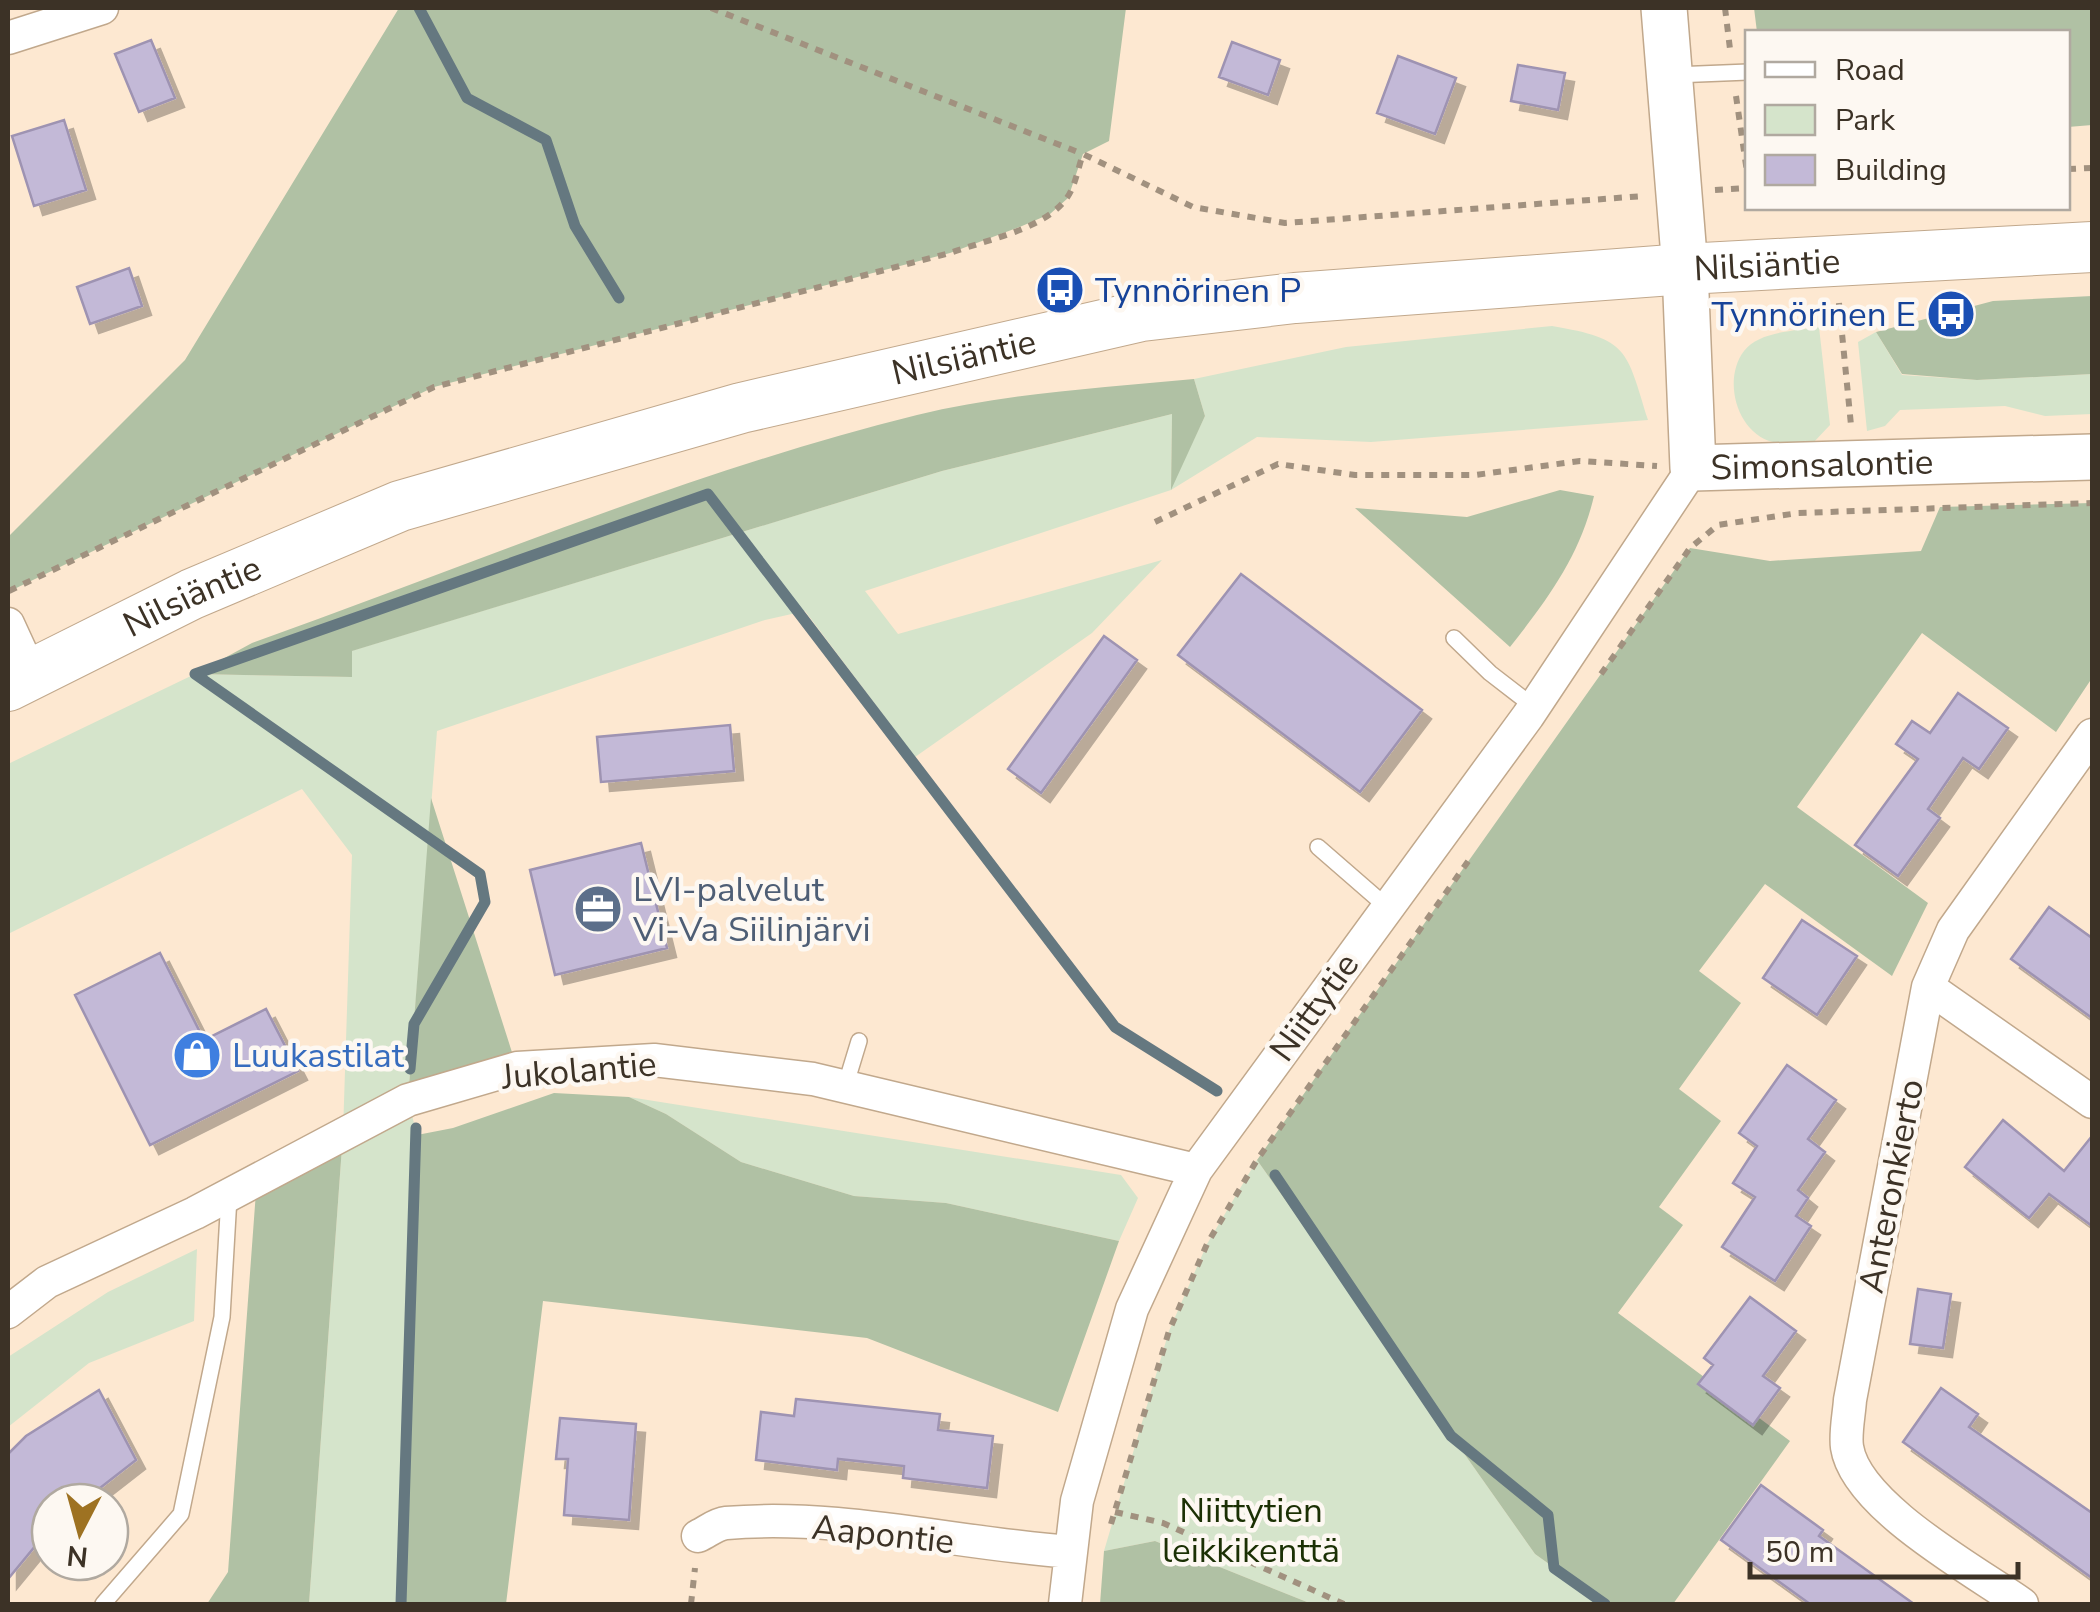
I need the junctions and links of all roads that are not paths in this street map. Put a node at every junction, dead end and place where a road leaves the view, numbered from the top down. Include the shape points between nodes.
1 (102, 8) edge
2 (1664, 8) edge
3 (8, 38) edge
4 (1745, 72) edge
5 (1670, 75) junction
6 (2092, 247) edge
7 (1685, 269) junction
8 (2092, 457) edge
9 (1693, 468) junction
10 (8, 624) edge
11 (1454, 638) dead end
12 (19, 680) edge
13 (1534, 707) junction
14 (2092, 735) edge
15 (1318, 847) dead end
16 (1387, 906) junction
17 (1928, 987) junction
18 (859, 1041) dead end
19 (845, 1088) junction
20 (2092, 1102) edge
21 (1196, 1170) junction
22 (230, 1194) junction
23 (8, 1312) edge
24 (698, 1536) dead end
25 (1071, 1552) junction
26 (103, 1604) edge
27 (1065, 1604) edge
28 (2022, 1604) edge

1 - 3 street
2 - 5 street, Simonsalontie
4 - 5 lane
5 - 7 street, Simonsalontie
6 - 7 main road, Nilsiäntie
7 - 9 street, Simonsalontie
7 - 12 main road, Nilsiäntie via 1142,316 741,408 400,506 192,594
8 - 9 street, Simonsalontie
9 - 13 street, Niittytie
10 - 12 street
11 - 13 lane
13 - 16 street, Niittytie
14 - 17 street, Anteronkierto via 1954,930
15 - 16 lane
16 - 21 street, Niittytie
17 - 20 street
17 - 28 street, Anteronkierto via 1850,1400 1847,1447 1858,1478 1897,1516
18 - 19 lane
19 - 21 street, Jukolantie
19 - 22 street, Jukolantie via 654,1060 517,1068 408,1100
21 - 25 street, Niittytie via 1132,1309 1077,1501
22 - 23 street, Jukolantie via 48,1282
22 - 26 lane via 222,1317 181,1514
24 - 25 street, Aapontie via 722,1523 876,1528
25 - 27 street, Niittytie

